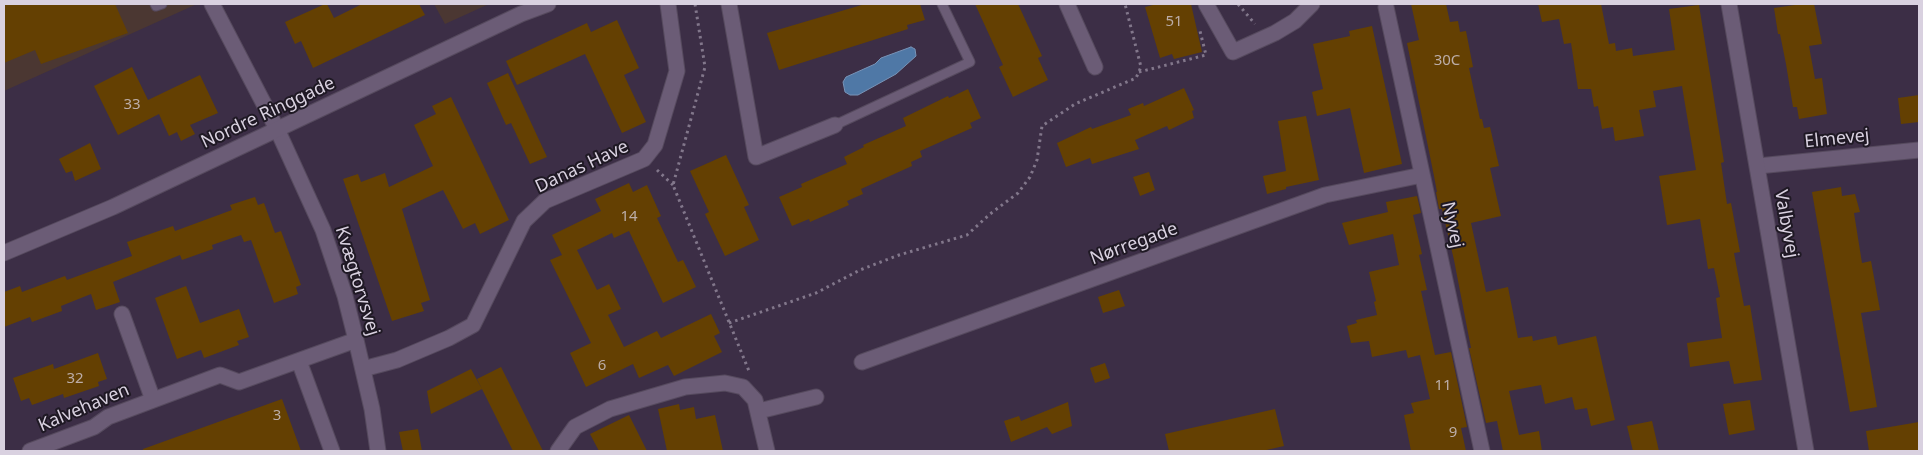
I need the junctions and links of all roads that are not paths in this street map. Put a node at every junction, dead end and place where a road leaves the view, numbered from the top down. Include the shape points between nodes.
1 (156, 4) edge
2 (162, 4) edge
3 (212, 4) edge
4 (548, 4) edge
5 (668, 4) edge
6 (729, 4) edge
7 (942, 4) edge
8 (1067, 4) edge
9 (1206, 4) edge
10 (1312, 4) edge
11 (1729, 4) edge
12 (1386, 7) dead end
13 (1095, 67) dead end
14 (834, 125) joint
15 (277, 129) junction
16 (1919, 150) edge
17 (1758, 166) junction
18 (1422, 174) junction
19 (4, 253) edge
20 (122, 314) dead end
21 (356, 340) junction
22 (299, 361) junction
23 (862, 362) dead end
24 (363, 370) junction
25 (816, 398) dead end
26 (153, 400) junction
27 (756, 405) junction
28 (30, 451) edge
29 (332, 451) edge
30 (378, 451) edge
31 (558, 451) edge
32 (767, 451) edge
33 (1482, 451) edge
34 (1806, 451) edge

1 - 2 lane
3 - 15 street, Kvægtorvsvej
4 - 15 street, Nordre Ringgade
5 - 24 street, Danas Have via 677,70 655,145 644,158 545,201 524,222 473,325 397,360
6 - 14 street via 756,157
7 - 14 lane via 970,62
8 - 13 street
9 - 10 street via 1233,52 1295,21
11 - 17 street, Valbyvej
12 - 18 street, Nyvej
15 - 19 street, Nordre Ringgade via 113,207
15 - 21 street, Kvægtorvsvej via 323,230 346,296
16 - 17 street, Elmevej
17 - 34 street, Valbyvej
18 - 23 street, Nørregade via 1325,195
18 - 33 street, Nyvej
20 - 26 street, Kalvehaven
21 - 22 street, Kalvehaven
21 - 24 street, Kvægtorvsvej
22 - 26 street, Kalvehaven via 239,382 220,375
22 - 29 street
24 - 30 street, Kvægtorvsvej
25 - 27 street
26 - 28 street, Kalvehaven via 108,417 94,428
27 - 31 street via 744,387 724,383 685,387 610,409 575,428
27 - 32 street

